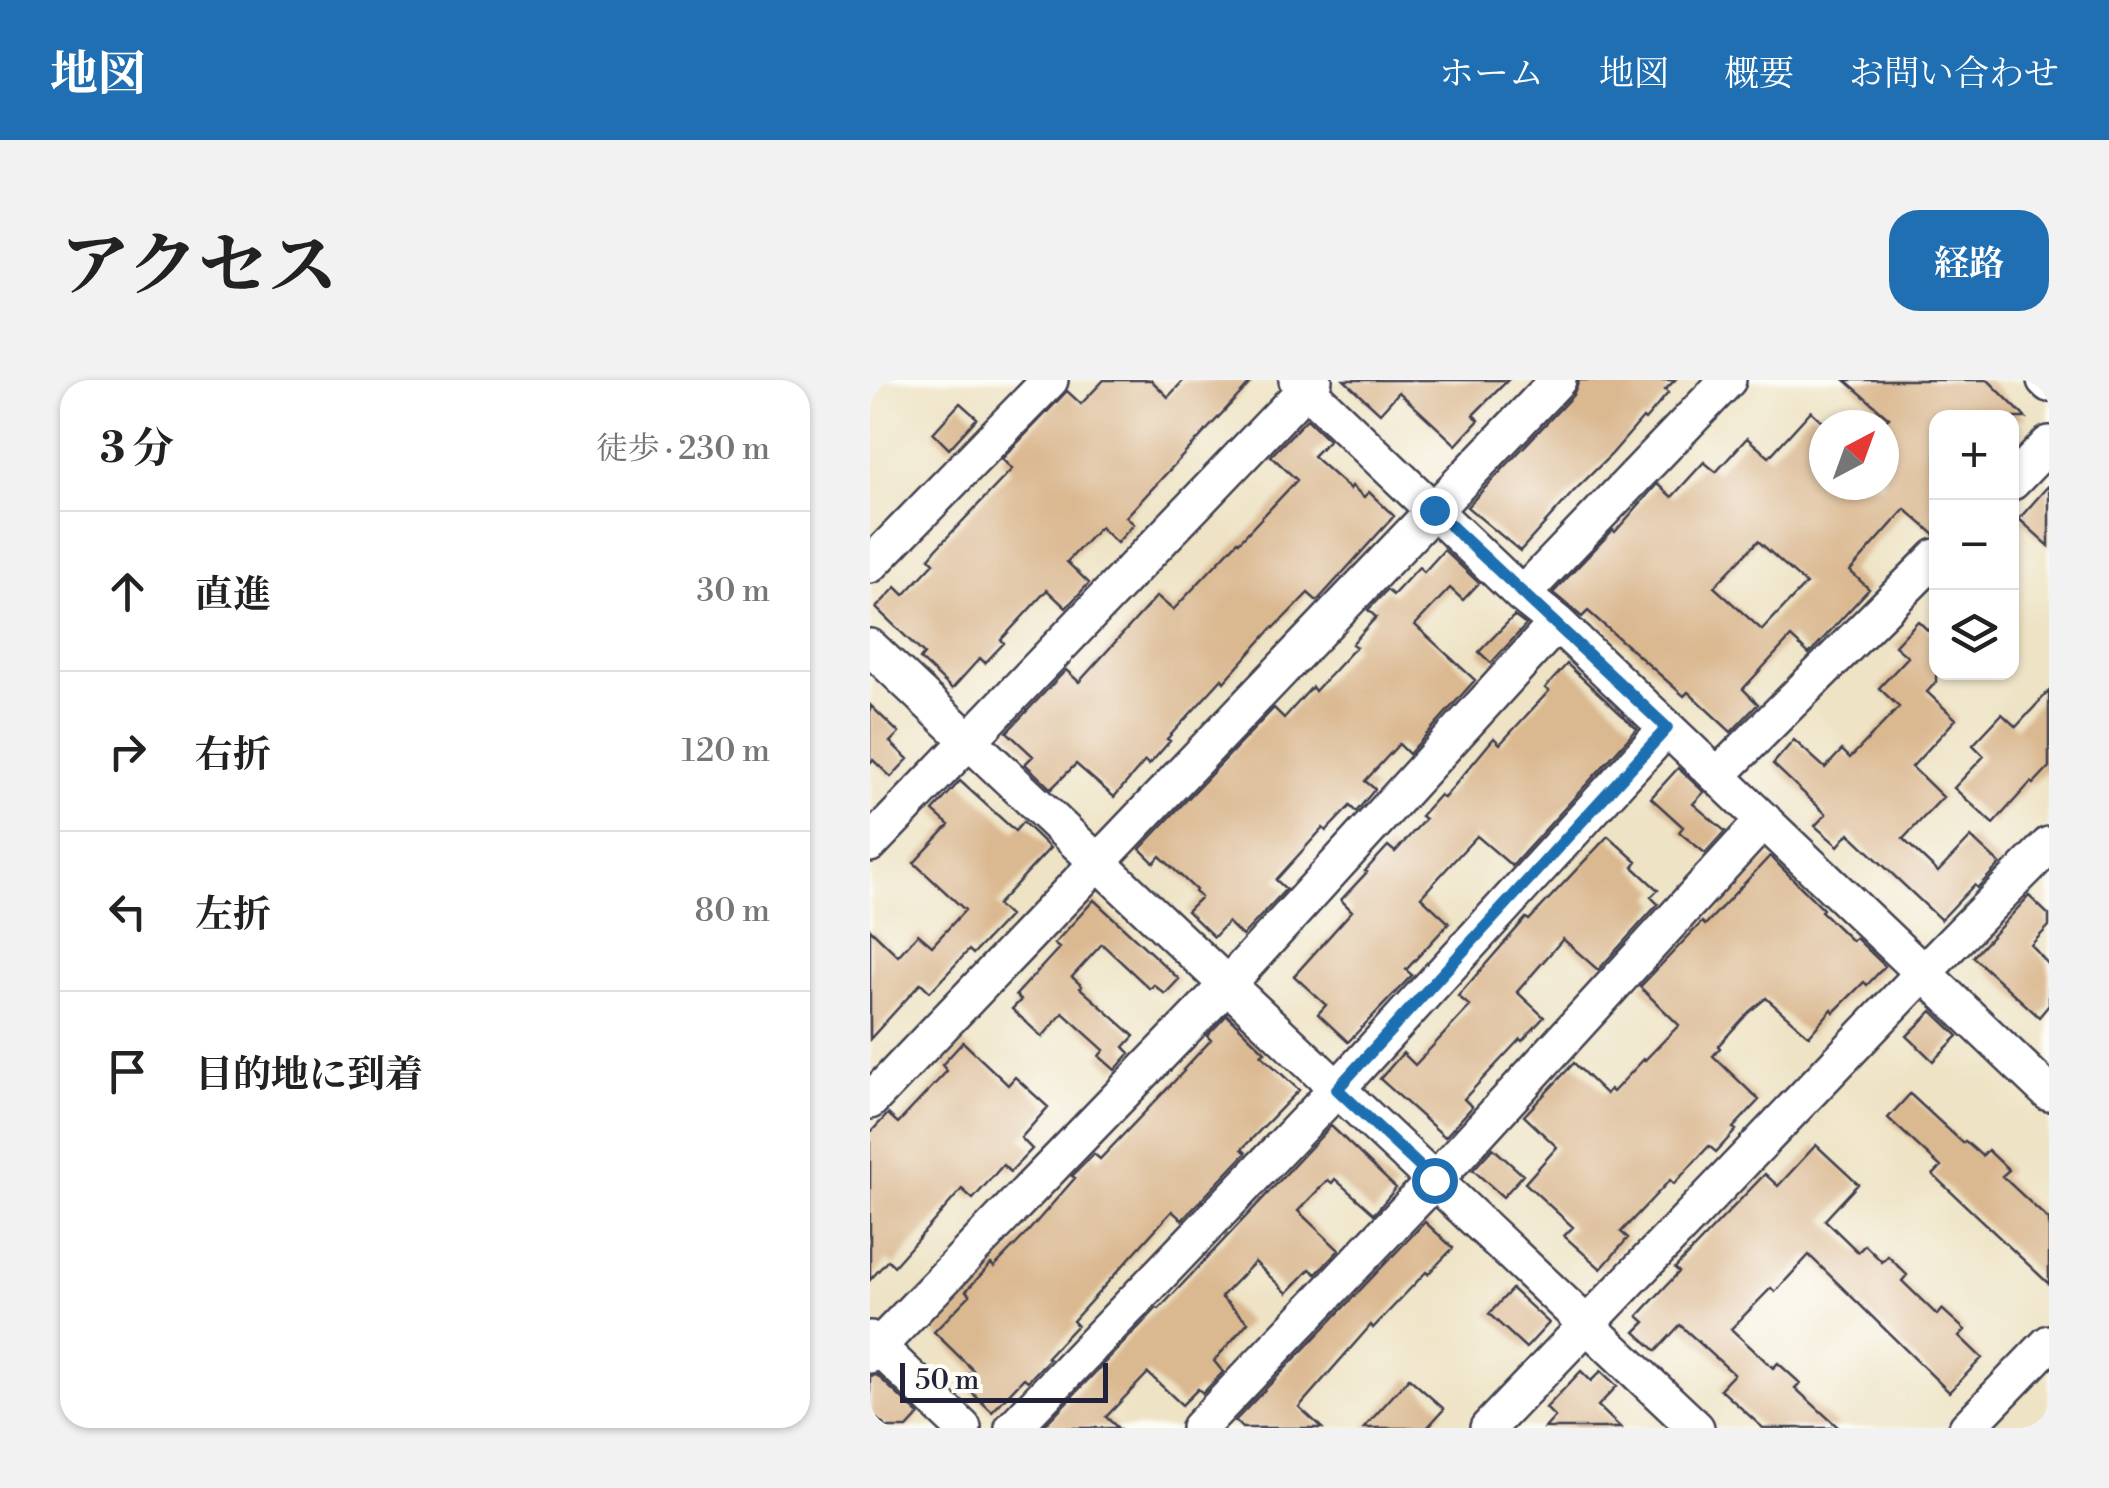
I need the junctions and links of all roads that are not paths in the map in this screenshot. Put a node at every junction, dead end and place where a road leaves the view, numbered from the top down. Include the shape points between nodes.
1 (1050, 380) edge
2 (1558, 380) edge
3 (1728, 380) edge
4 (1306, 383) edge
5 (2049, 444) edge
6 (2019, 475) edge
7 (1434, 510) junction
8 (1929, 564) edge
9 (870, 565) edge
10 (1522, 594) junction
11 (1556, 623) junction
12 (870, 648) edge
13 (1667, 728) junction
14 (969, 741) junction
15 (1718, 776) junction
16 (1764, 820) junction
17 (870, 844) edge
18 (2049, 845) edge
19 (1098, 863) junction
20 (1924, 972) junction
21 (1227, 984) junction
22 (1337, 1089) junction
23 (2049, 1093) edge
24 (870, 1101) edge
25 (1434, 1180) junction
26 (1588, 1325) junction
27 (2049, 1343) edge
28 (873, 1347) edge
29 (963, 1428) edge
30 (1013, 1428) edge
31 (1198, 1428) edge
32 (1488, 1428) edge
33 (1696, 1428) edge
34 (1967, 1428) edge

1 - 9 street
2 - 7 street
3 - 10 street
4 - 7 street
4 - 14 street
5 - 6 street
7 - 10 street
7 - 19 street
8 - 15 street
10 - 11 street
11 - 13 street
11 - 21 street
12 - 14 street
13 - 15 street
13 - 22 street
14 - 17 street
14 - 19 street
15 - 16 street
16 - 20 street
16 - 25 street
18 - 20 street
19 - 21 street
19 - 24 street
20 - 23 street
20 - 26 street
21 - 22 street
21 - 28 street
22 - 25 street
22 - 30 street
25 - 26 street
25 - 31 street
26 - 32 street
26 - 33 street
27 - 34 street
28 - 29 street

